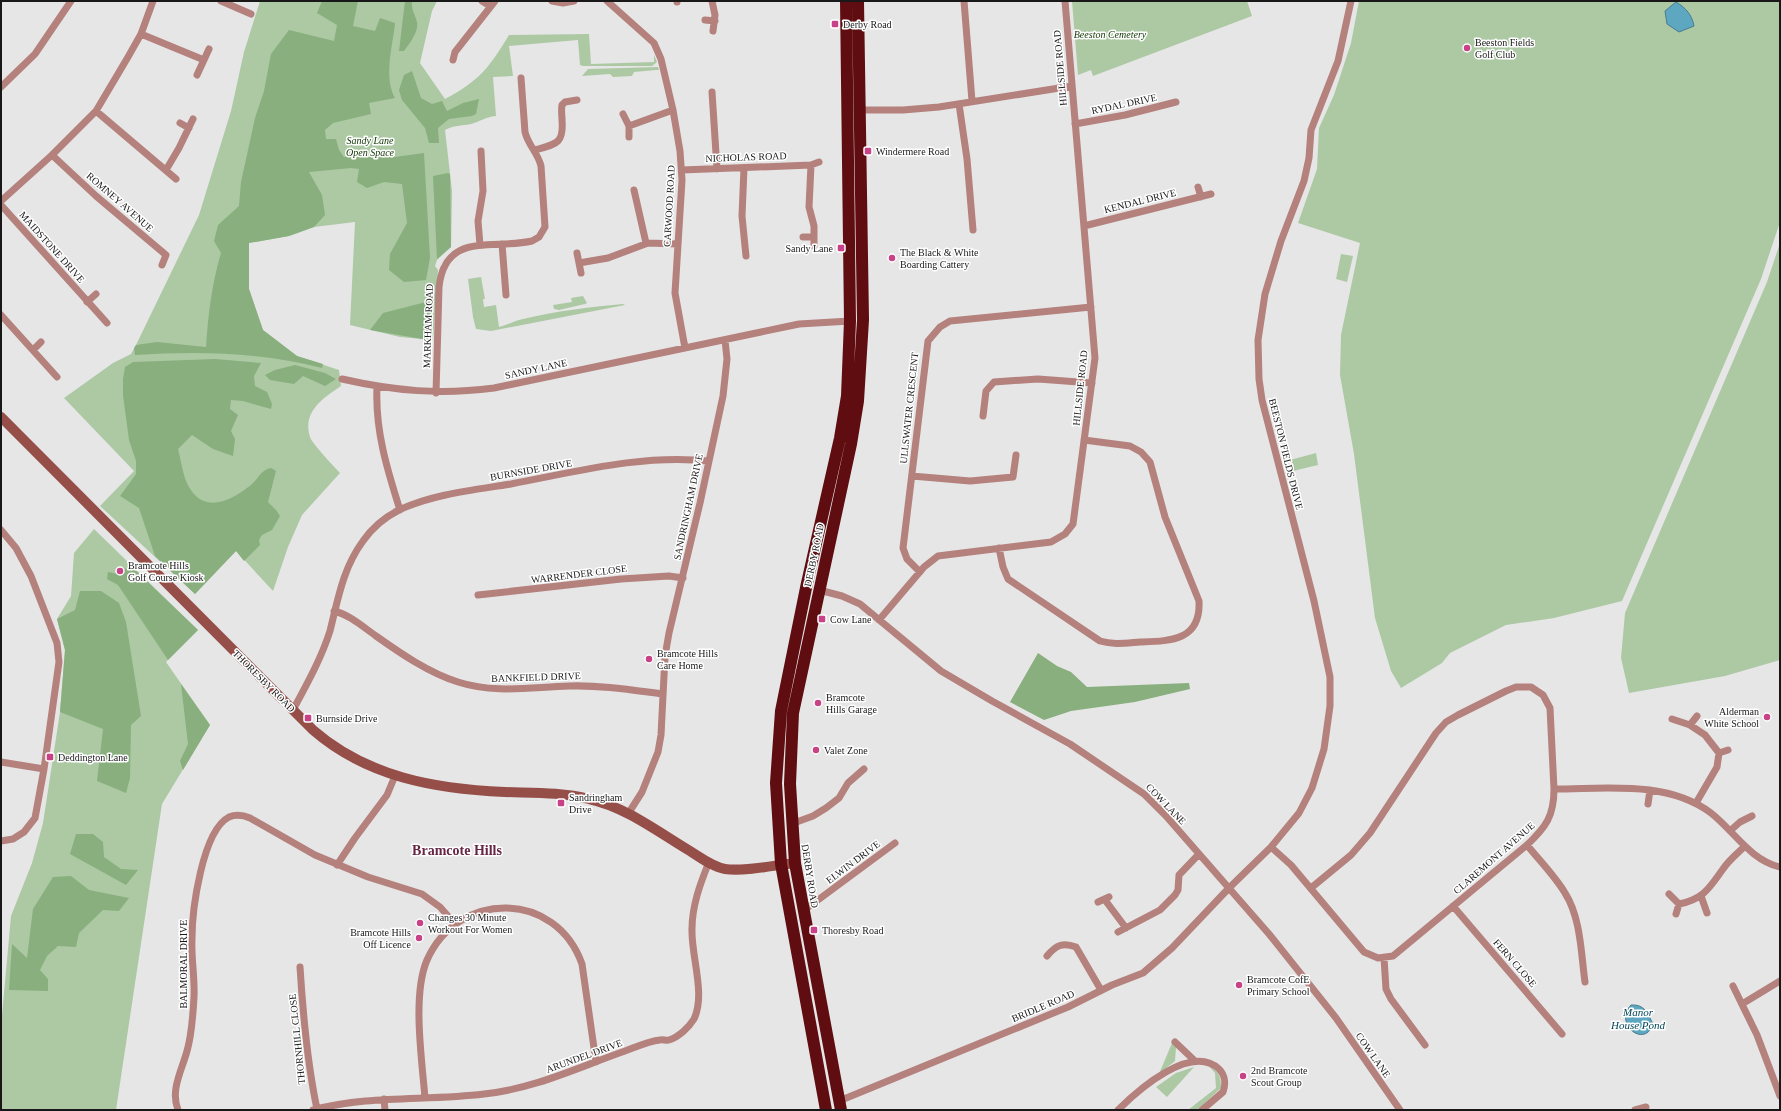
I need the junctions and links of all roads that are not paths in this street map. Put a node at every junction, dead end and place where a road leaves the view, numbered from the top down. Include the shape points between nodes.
1 (71, 1) edge
2 (154, 1) edge
3 (221, 1) edge
4 (482, 1) edge
5 (552, 1) edge
6 (574, 1) edge
7 (607, 1) edge
8 (712, 1) edge
9 (846, 1) edge
10 (858, 1) edge
11 (964, 1) edge
12 (1064, 1) edge
13 (1351, 1) edge
14 (492, 4) edge
15 (251, 14) dead end
16 (705, 20) dead end
17 (715, 21) junction
18 (713, 31) dead end
19 (140, 34) junction
20 (209, 49) dead end
21 (448, 49) dead end
22 (455, 52) junction
23 (204, 60) junction
24 (453, 60) dead end
25 (197, 75) dead end
26 (522, 78) dead end
27 (1072, 86) junction
28 (1, 87) edge
29 (712, 92) dead end
30 (577, 100) dead end
31 (972, 101) junction
32 (1176, 102) dead end
33 (959, 104) junction
34 (673, 110) junction
35 (860, 110) junction
36 (96, 111) junction
37 (623, 114) dead end
38 (193, 119) dead end
39 (180, 123) dead end
40 (1075, 124) junction
41 (629, 126) junction
42 (189, 128) junction
43 (629, 138) dead end
44 (535, 150) junction
45 (481, 151) dead end
46 (52, 155) junction
47 (819, 162) dead end
48 (811, 165) junction
49 (744, 168) junction
50 (717, 169) junction
51 (166, 170) junction
52 (682, 170) junction
53 (176, 179) dead end
54 (1198, 187) dead end
55 (634, 190) dead end
56 (1211, 194) dead end
57 (1201, 197) junction
58 (1, 201) edge
59 (1, 205) edge
60 (1084, 226) junction
61 (973, 230) dead end
62 (803, 237) dead end
63 (814, 237) junction
64 (646, 243) junction
65 (744, 243) junction
66 (502, 244) junction
67 (678, 244) junction
68 (736, 244) dead end
69 (480, 246) junction
70 (814, 246) dead end
71 (577, 253) dead end
72 (746, 256) dead end
73 (579, 263) junction
74 (162, 265) dead end
75 (580, 273) dead end
76 (96, 294) dead end
77 (506, 295) dead end
78 (87, 302) junction
79 (1091, 307) junction
80 (1, 316) edge
81 (850, 321) junction
82 (107, 323) dead end
83 (725, 340) junction
84 (41, 342) dead end
85 (685, 348) junction
86 (33, 350) junction
87 (58, 377) dead end
88 (342, 379) dead end
89 (1092, 383) junction
90 (377, 387) junction
91 (436, 393) junction
92 (983, 416) dead end
93 (2, 420) edge
94 (1084, 440) junction
95 (1016, 455) dead end
96 (708, 461) junction
97 (912, 476) junction
98 (400, 510) junction
99 (1, 530) edge
100 (999, 548) junction
101 (920, 572) junction
102 (683, 578) junction
103 (819, 590) junction
104 (478, 595) dead end
105 (334, 611) junction
106 (879, 620) junction
107 (663, 694) junction
108 (293, 710) junction
109 (1696, 716) dead end
110 (1672, 719) dead end
111 (1690, 725) junction
112 (1728, 750) dead end
113 (1719, 753) junction
114 (1, 762) edge
115 (44, 769) junction
116 (864, 769) dead end
117 (395, 776) junction
118 (1554, 789) junction
119 (1650, 790) junction
120 (1696, 803) junction
121 (1648, 804) dead end
122 (628, 814) junction
123 (1752, 816) dead end
124 (791, 824) junction
125 (1730, 830) junction
126 (1, 841) edge
127 (895, 843) dead end
128 (1527, 845) junction
129 (1745, 846) junction
130 (1271, 847) junction
131 (1199, 854) junction
132 (709, 862) junction
133 (795, 863) junction
134 (781, 864) junction
135 (338, 865) junction
136 (1780, 867) edge
137 (1229, 888) junction
138 (1311, 888) junction
139 (1669, 894) dead end
140 (1701, 896) junction
141 (1104, 900) dead end
142 (1679, 904) junction
143 (1453, 906) junction
144 (803, 912) junction
145 (1676, 914) dead end
146 (1707, 914) dead end
147 (455, 924) junction
148 (1126, 928) junction
149 (1118, 932) dead end
150 (1047, 956) dead end
151 (1384, 958) junction
152 (300, 967) dead end
153 (1780, 981) edge
154 (1585, 982) dead end
155 (1733, 986) dead end
156 (1101, 990) junction
157 (1742, 1004) junction
158 (1562, 1034) dead end
159 (1175, 1042) dead end
160 (1425, 1045) dead end
161 (1195, 1061) junction
162 (596, 1062) junction
163 (1780, 1096) edge
164 (425, 1098) junction
165 (384, 1099) junction
166 (840, 1105) edge
167 (1646, 1107) dead end
168 (315, 1109) edge
169 (178, 1110) edge
170 (385, 1110) edge
171 (826, 1110) edge
172 (1118, 1110) edge
173 (1202, 1110) edge
174 (1400, 1110) edge
175 (1635, 1110) edge

1 - 28 street via 35,54
2 - 19 street
3 - 15 street
4 - 14 street
5 - 6 street
7 - 34 street, CARWOOD ROAD via 654,43 663,66
8 - 17 street
9 - 81 highway, DERBY ROAD
10 - 35 highway, DERBY ROAD
11 - 31 street
12 - 27 street, HILLSIDE ROAD
13 - 130 street, BEESTON FIELDS DRIVE via 1338,61 1311,130 1310,158 1304,181 1281,241 1266,294 1258,340 1262,400 1314,601 1330,677 1326,736 1316,776 1299,813
14 - 22 street
16 - 17 street
17 - 18 street
19 - 23 street
19 - 36 street via 118,77
20 - 23 street
21 - 22 street
22 - 24 street
23 - 25 street
26 - 44 street, MARKHAM ROAD via 525,132
27 - 31 street
27 - 40 street, HILLSIDE ROAD
29 - 50 street
30 - 44 street via 562,105 561,139
31 - 33 street
32 - 40 street, RYDAL DRIVE via 1132,114
33 - 35 street via 904,110
33 - 61 street
34 - 41 street
34 - 52 street, CARWOOD ROAD
35 - 103 highway, DERBY ROAD via 862,356 851,444
36 - 46 street
36 - 51 street
37 - 41 street
38 - 42 street
39 - 42 street
40 - 60 street, HILLSIDE ROAD
41 - 43 street
42 - 51 street
44 - 66 street, MARKHAM ROAD via 541,166 545,227 532,241
45 - 69 street via 484,191 478,221
46 - 58 street
46 - 74 street, ROMNEY AVENUE via 166,256
47 - 48 street, NICHOLAS ROAD
48 - 49 street, NICHOLAS ROAD
48 - 63 street via 809,207
49 - 50 street, NICHOLAS ROAD
49 - 65 street
50 - 52 street, NICHOLAS ROAD
51 - 53 street
52 - 67 street, CARWOOD ROAD
54 - 57 street
55 - 64 street
56 - 57 street, KENDAL DRIVE
57 - 60 street, KENDAL DRIVE
59 - 78 street, MAIDSTONE DRIVE
60 - 79 street, HILLSIDE ROAD
62 - 63 street
63 - 70 street
64 - 67 street
64 - 73 street via 608,258
65 - 68 street
65 - 72 street
66 - 69 street, MARKHAM ROAD
66 - 77 street
67 - 85 street, CARWOOD ROAD via 675,293
69 - 91 street, MARKHAM ROAD via 467,247 455,253 440,272
71 - 73 street
73 - 75 street
76 - 78 street
78 - 82 street, MAIDSTONE DRIVE
79 - 89 street, HILLSIDE ROAD via 1095,358
79 - 97 street, ULLSWATER CRESCENT via 950,321 940,326 928,341 926,348
80 - 86 street
81 - 83 street, SANDY LANE via 799,324
81 - 134 highway, DERBY ROAD via 847,396 840,438 781,712 776,783
83 - 85 street, SANDY LANE
83 - 96 street, SANDRINGHAM DRIVE via 727,359 723,396
84 - 86 street
85 - 91 street, SANDY LANE via 494,388
86 - 87 street
88 - 90 street, SANDY LANE
89 - 92 street via 1038,379 994,382 986,391
89 - 94 street, HILLSIDE ROAD
90 - 91 street, SANDY LANE
90 - 98 street via 376,411 379,434
93 - 108 street, THORESBY ROAD
94 - 100 street, HILLSIDE ROAD via 1073,524 1059,539 1051,542
94 - 100 street via 1130,446 1141,452 1150,462 1165,517 1199,601 1198,616 1192,628 1176,640 1110,644 1100,641 1008,579
95 - 97 street via 1013,477 970,481
96 - 98 street, BURNSIDE DRIVE via 683,459 627,463 451,495
96 - 102 street, SANDRINGHAM DRIVE
97 - 101 street, ULLSWATER CRESCENT via 903,548 907,559
98 - 105 street, BURNSIDE DRIVE via 380,523 362,542 348,567
99 - 115 street via 16,548 32,576 57,644 57,680
100 - 101 street, HILLSIDE ROAD via 938,556 928,562
101 - 106 street, HILLSIDE ROAD
102 - 104 street, WARRENDER CLOSE via 669,576 621,579
102 - 107 street, SANDRINGHAM DRIVE via 665,656
103 - 106 street, COW LANE via 853,601
103 - 124 highway, DERBY ROAD via 793,713 790,762
105 - 107 street, BANKFIELD DRIVE via 346,615 390,646 425,666 473,687 504,690 584,686
105 - 108 street, BURNSIDE DRIVE via 322,652
106 - 131 street, COW LANE via 941,671 1070,744 1126,780 1154,804
107 - 122 street, SANDRINGHAM DRIVE via 661,735 655,760 642,792
108 - 117 street, THORESBY ROAD via 334,747 366,765
109 - 111 street
110 - 111 street
111 - 113 street via 1705,735
112 - 113 street
113 - 120 street via 1717,767
114 - 115 street
115 - 126 street via 35,818 24,832 13,839
116 - 124 street via 848,783 839,798 826,808
117 - 122 street, THORESBY ROAD via 445,788 573,796 605,803
117 - 135 street via 388,795
118 - 119 street via 1626,787
118 - 128 street, CLAREMONT AVENUE via 1554,802 1549,820 1543,830
118 - 138 street, CLAREMONT AVENUE via 1550,708 1543,695 1531,687 1516,687 1446,722 1436,733 1370,833 1351,855
119 - 120 street
119 - 121 street
120 - 125 street
122 - 132 street, THORESBY ROAD
123 - 125 street
124 - 133 highway, DERBY ROAD
125 - 129 street
127 - 144 street, ELWIN DRIVE
128 - 143 street, CLAREMONT AVENUE
128 - 154 street via 1566,893 1573,909
129 - 136 street via 1765,862
129 - 140 street via 1728,862
130 - 137 street, BEESTON FIELDS DRIVE
130 - 138 street
131 - 137 street, COW LANE
131 - 148 street via 1179,875 1175,896 1160,910
132 - 134 street, THORESBY ROAD via 733,869
132 - 162 street, ARUNDEL DRIVE via 692,915 699,994 693,1020 683,1032 669,1040 660,1040
133 - 134 street, THORESBY ROAD
133 - 144 highway, DERBY ROAD
134 - 171 highway, DERBY ROAD
135 - 147 street, BALMORAL DRIVE via 422,894 440,907
135 - 169 street, BALMORAL DRIVE via 295,845 242,815 229,817 215,832 209,842 195,901 192,941 193,1016 187,1051 175,1090
137 - 156 street, BRIDLE ROAD via 1154,965 1143,973
137 - 174 street, COW LANE via 1328,1008
138 - 151 street via 1364,952
139 - 142 street
140 - 142 street via 1696,900
140 - 146 street
141 - 148 street
142 - 145 street
143 - 151 street, CLAREMONT AVENUE via 1400,952
143 - 158 street, FERN CLOSE
144 - 166 highway, DERBY ROAD
147 - 162 street via 484,910 515,908 535,913 560,930 574,946 582,964
147 - 164 street via 432,951 421,983 420,1018
148 - 149 street
150 - 156 street via 1059,945 1069,944 1076,947
151 - 160 street via 1386,989
152 - 168 street, THORNHILL CLOSE
153 - 157 street
155 - 157 street
156 - 166 street, BRIDLE ROAD
157 - 163 street via 1757,1035
159 - 161 street
161 - 172 street via 1169,1071
161 - 173 street via 1212,1064 1225,1078 1222,1093
162 - 164 street, ARUNDEL DRIVE via 522,1087 486,1094
164 - 165 street, ARUNDEL DRIVE
165 - 168 street, ARUNDEL DRIVE
165 - 170 street
167 - 175 street

